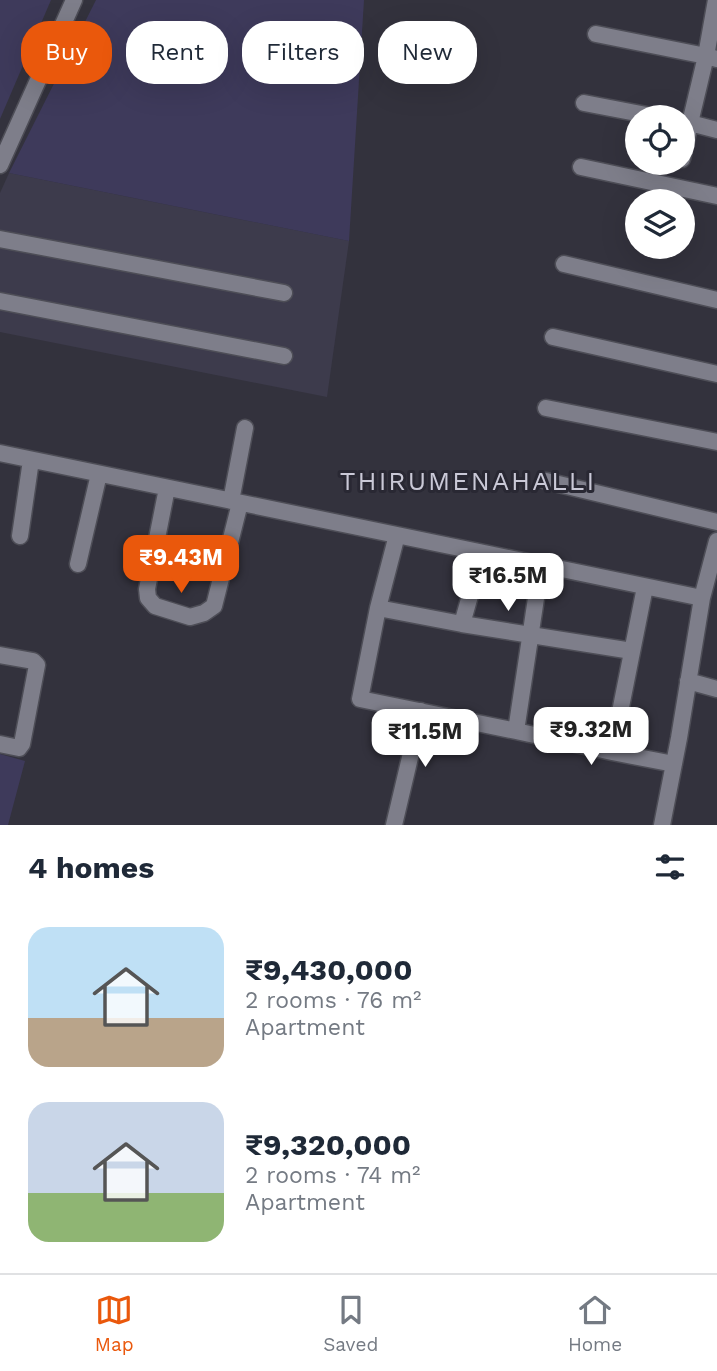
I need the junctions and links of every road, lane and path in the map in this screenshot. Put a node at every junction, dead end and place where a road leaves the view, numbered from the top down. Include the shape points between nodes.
1 (74, 0) edge
2 (716, 0) edge
3 (596, 34) dead end
4 (711, 58) edge
5 (584, 103) dead end
6 (693, 105) edge
7 (625, 111) edge
8 (695, 125) edge
9 (717, 130) edge
10 (0, 165) edge
11 (581, 167) dead end
12 (679, 175) edge
13 (677, 187) junction
14 (717, 195) edge
15 (0, 239) edge
16 (564, 264) dead end
17 (284, 293) dead end
18 (717, 300) edge
19 (0, 301) edge
20 (554, 337) dead end
21 (284, 356) dead end
22 (717, 374) edge
23 (546, 408) dead end
24 (245, 428) dead end
25 (717, 442) edge
26 (0, 453) edge
27 (31, 460) junction
28 (99, 474) junction
29 (546, 481) dead end
30 (167, 488) junction
31 (235, 502) junction
32 (717, 522) edge
33 (397, 535) junction
34 (20, 536) dead end
35 (717, 541) edge
36 (482, 553) junction
37 (78, 564) dead end
38 (541, 565) junction
39 (713, 570) edge
40 (645, 587) junction
41 (702, 598) junction
42 (378, 608) junction
43 (462, 624) junction
44 (530, 635) junction
45 (632, 651) junction
46 (0, 655) edge
47 (688, 681) junction
48 (717, 689) edge
49 (421, 711) junction
50 (516, 731) junction
51 (0, 744) edge
52 (612, 752) junction
53 (674, 764) junction
54 (394, 825) edge
55 (662, 825) edge

1 - 10 street
2 - 4 street
3 - 4 street
4 - 6 street
5 - 7 street
8 - 9 street
11 - 13 street
12 - 13 street
13 - 14 street
15 - 17 street
16 - 18 street
19 - 21 street
20 - 22 street
23 - 25 street
24 - 31 street
26 - 27 street
27 - 28 street
27 - 34 street
28 - 30 street
28 - 37 street
29 - 32 street
30 - 31 street
30 - 31 street via 148,598 155,606 191,617 214,606
31 - 33 street
33 - 36 street
33 - 42 street
35 - 39 street
36 - 38 street
36 - 43 street
38 - 40 street
38 - 44 street
39 - 41 street
40 - 41 street
40 - 45 street
41 - 47 street
42 - 43 street
42 - 49 street via 360,699
43 - 44 street
44 - 45 street
44 - 50 street
45 - 52 street
46 - 51 street via 37,665 22,744 19,748
47 - 48 street
47 - 53 street
49 - 50 street
49 - 54 street
50 - 52 street
52 - 53 street
53 - 55 street

